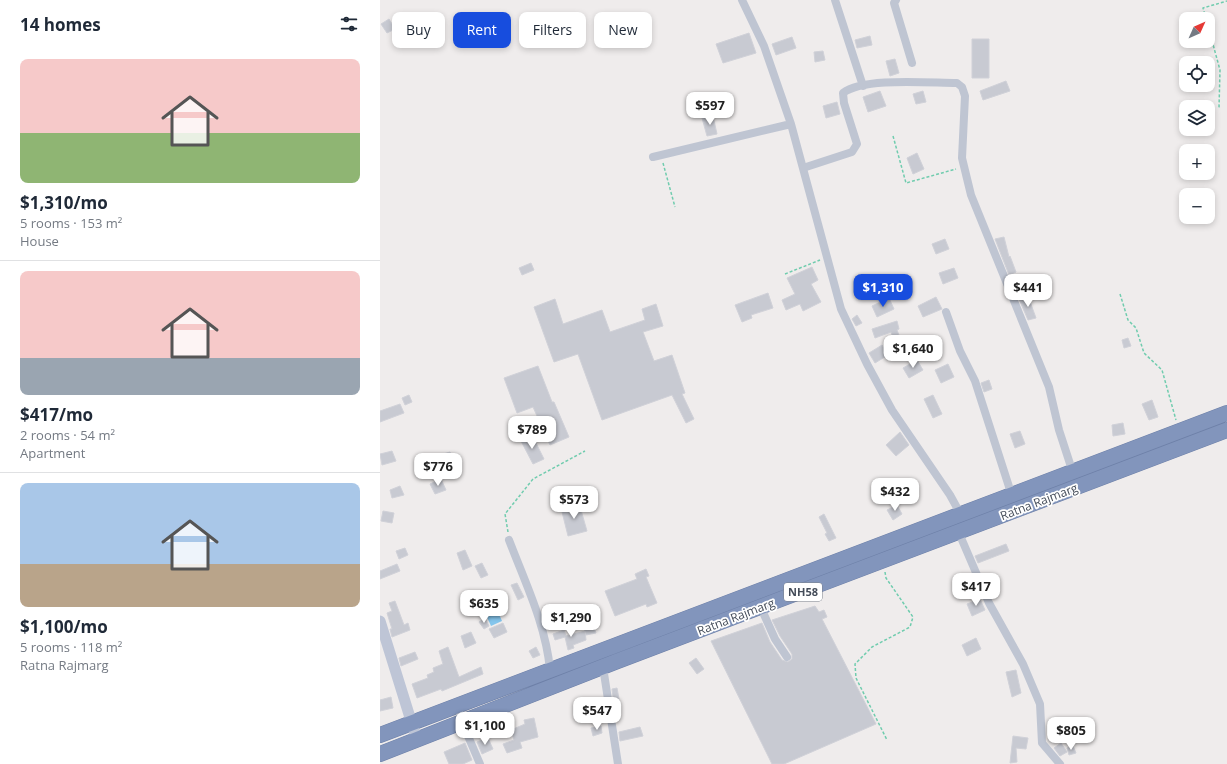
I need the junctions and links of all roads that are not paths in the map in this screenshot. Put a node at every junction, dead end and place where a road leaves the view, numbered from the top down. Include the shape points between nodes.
1 (742, 0) edge
2 (835, 0) edge
3 (896, 0) edge
4 (912, 63) dead end
5 (863, 86) junction
6 (791, 124) junction
7 (657, 157) road end
8 (803, 168) junction
9 (946, 312) dead end
10 (1227, 413) edge
11 (1227, 430) edge
12 (1073, 473) junction
13 (1012, 496) junction
14 (961, 515) junction
15 (959, 533) junction
16 (509, 540) road end
17 (761, 608) junction
18 (380, 621) edge
19 (787, 657) dead end
20 (603, 667) junction
21 (550, 670) junction
22 (458, 707) junction
23 (462, 722) junction
24 (412, 723) junction
25 (380, 736) edge
26 (417, 740) junction
27 (380, 754) edge
28 (480, 764) edge
29 (618, 764) edge
30 (1060, 764) edge

1 - 6 street via 764,46
2 - 5 street
3 - 4 street via 894,3
5 - 8 street via 850,88 843,93 857,144 852,152
5 - 12 street via 884,82 957,83 962,87 965,96 962,158 971,195 1049,387
6 - 7 street
6 - 8 street
8 - 14 street via 841,309 892,410
9 - 13 street via 960,351 975,381
10 - 12 highway, Ratna Rajmarg / NH58
11 - 15 highway, Ratna Rajmarg / NH58
12 - 13 highway, Ratna Rajmarg / NH58
13 - 14 highway, Ratna Rajmarg / NH58
14 - 21 highway, Ratna Rajmarg / NH58
15 - 17 highway, Ratna Rajmarg / NH58
15 - 30 street via 989,604 1022,664 1040,704 1042,743
16 - 21 street via 536,613 549,657
17 - 19 street
17 - 20 highway, Ratna Rajmarg / NH58
18 - 24 street
20 - 23 highway, Ratna Rajmarg / NH58
20 - 29 street
21 - 22 highway, Ratna Rajmarg / NH58
22 - 23 street
22 - 24 highway, Ratna Rajmarg / NH58
23 - 26 highway, Ratna Rajmarg / NH58
23 - 28 street
24 - 25 highway, Ratna Rajmarg / NH58
24 - 26 street
26 - 27 highway, Ratna Rajmarg / NH58

